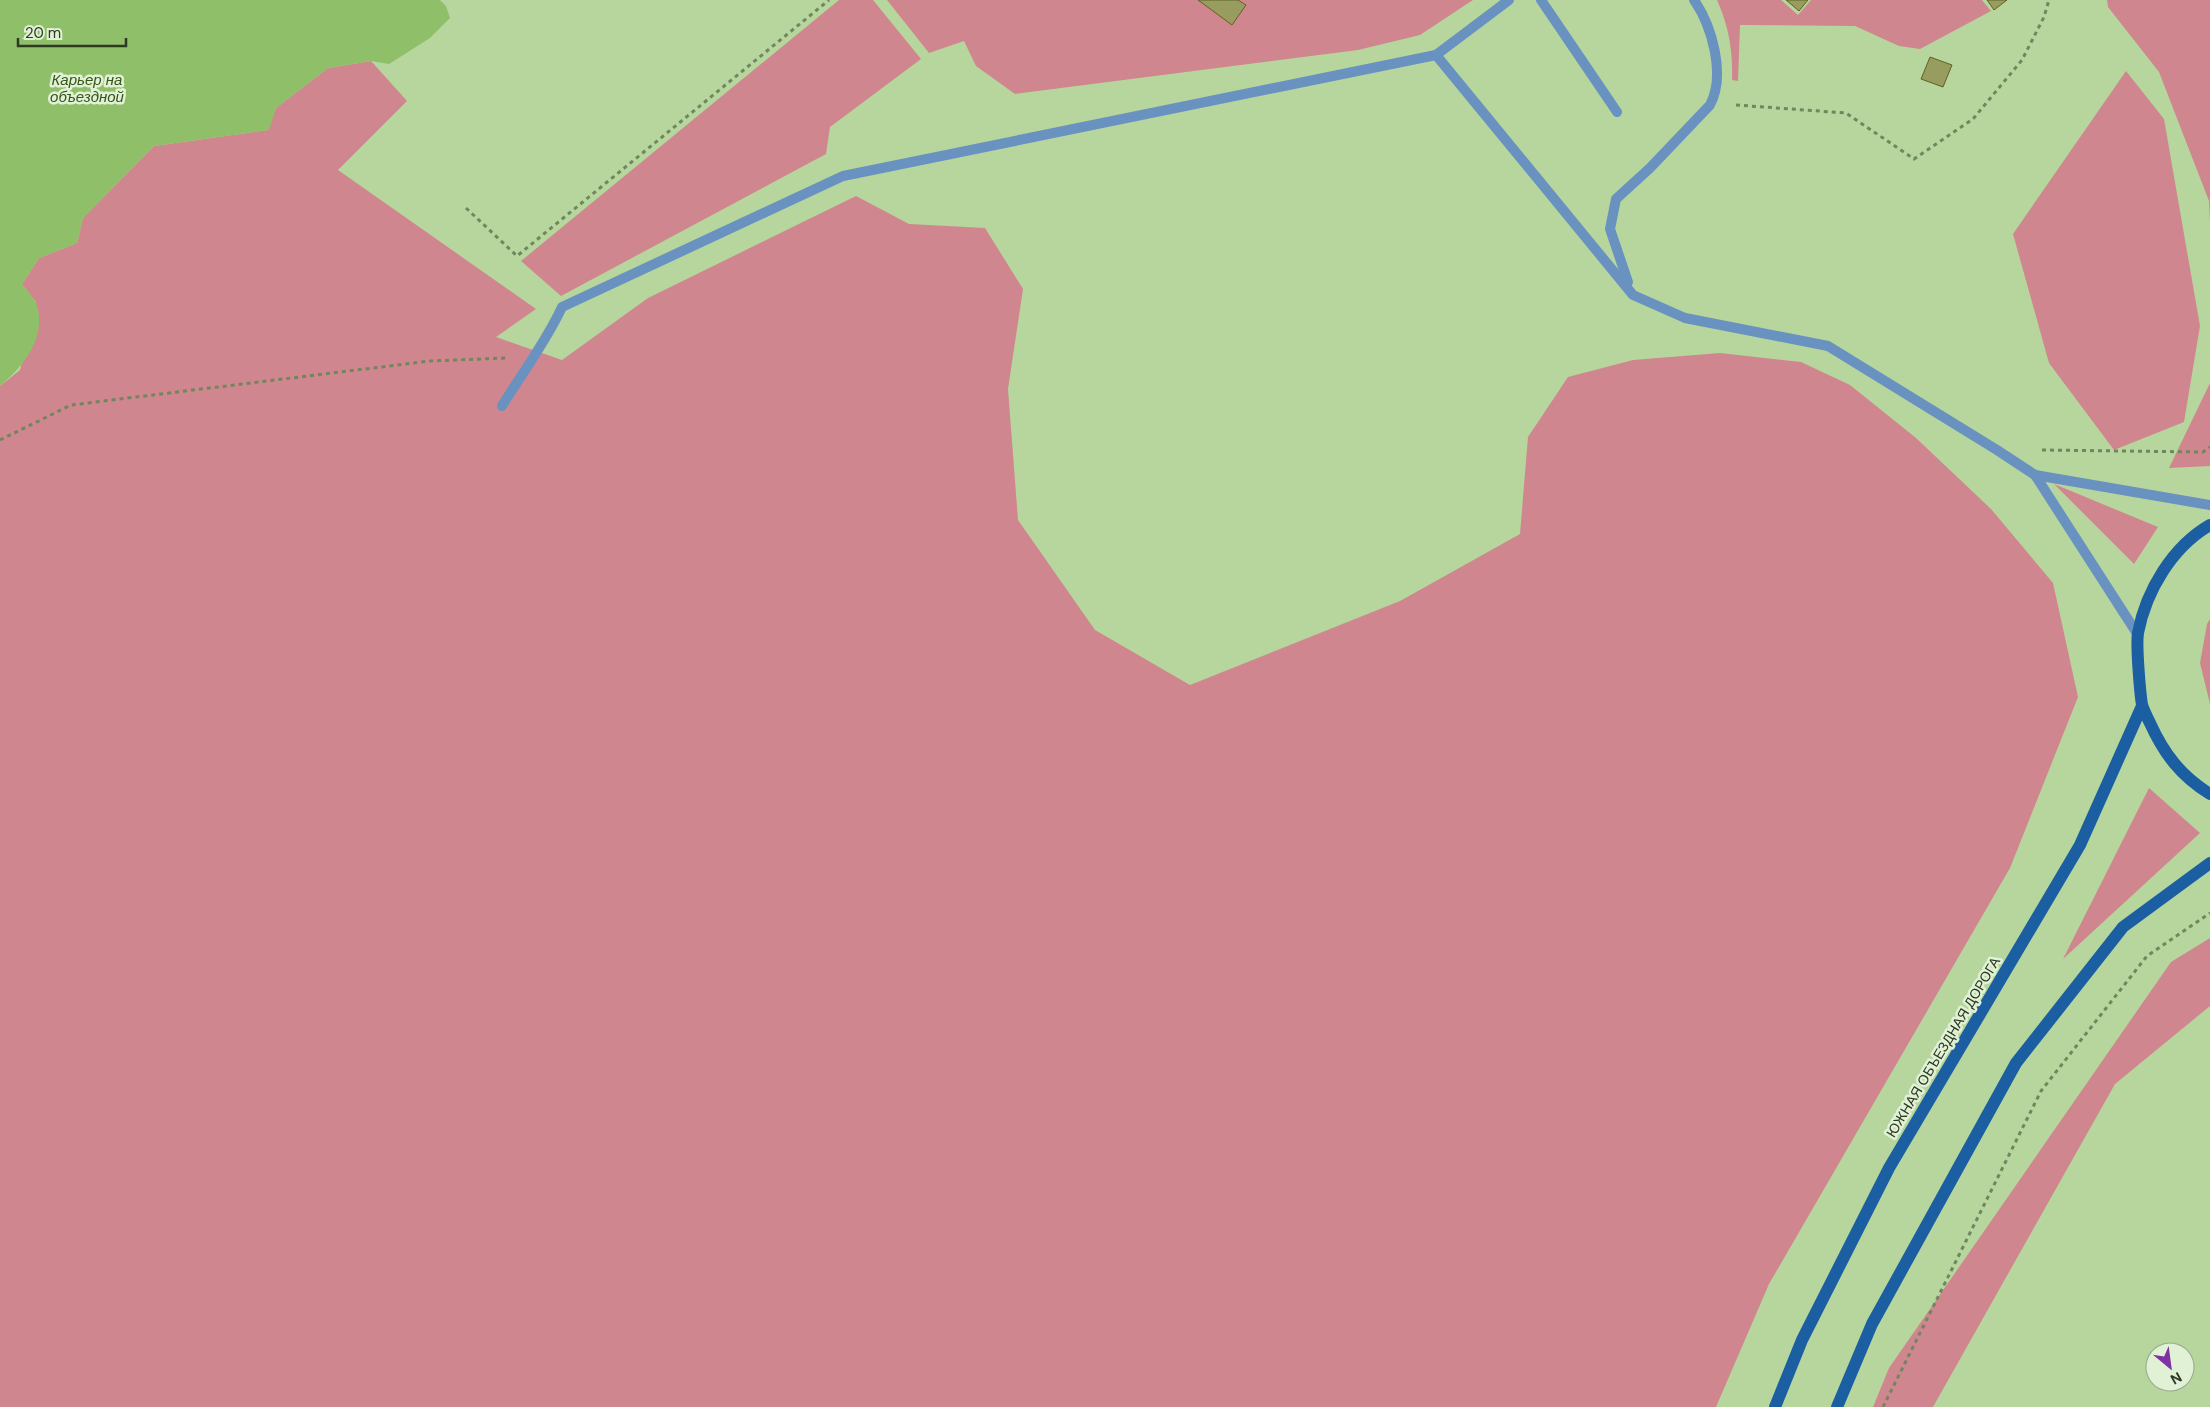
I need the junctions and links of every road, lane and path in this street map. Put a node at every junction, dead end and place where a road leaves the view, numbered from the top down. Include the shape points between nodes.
1 (829, 0) edge
2 (1509, 0) edge
3 (1541, 0) edge
4 (1694, 0) edge
5 (2049, 0) edge
6 (1436, 55) junction
7 (1710, 105) junction
8 (1617, 112) dead end
9 (466, 208) dead end
10 (1633, 295) junction
11 (531, 358) junction
12 (502, 406) dead end
13 (0, 440) edge
14 (2210, 447) edge
15 (1997, 450) junction
16 (2035, 475) junction
17 (2210, 505) edge
18 (2210, 525) edge
19 (2138, 635) junction
20 (2142, 706) junction
21 (2210, 794) edge
22 (2210, 863) edge
23 (2210, 913) edge
24 (1775, 1407) edge
25 (1837, 1407) edge
26 (1883, 1407) edge

1 - 9 path via 518,256
2 - 6 lane
3 - 8 lane
4 - 7 lane via 1706,18 1718,70 1716,94
5 - 7 path via 2022,60 1973,119 1914,159 1846,113 1758,105
6 - 10 lane
6 - 11 lane via 844,176 562,307 551,332
7 - 10 lane via 1616,199 1610,229 1620,266
10 - 15 lane via 1685,318 1828,346
11 - 12 lane
11 - 13 path via 430,361 71,404
14 - 15 path via 2203,452
15 - 16 lane
16 - 17 lane
16 - 19 lane
18 - 19 main road via 2171,559 2150,595
19 - 20 main road
20 - 21 main road via 2161,748 2192,782
20 - 24 main road, ЮЖНАЯ ОБЪЕЗДНАЯ ДОРОГА via 2080,845 1888,1168 1802,1340
22 - 25 main road via 2122,927 2016,1063 1872,1324
23 - 26 path via 2147,956 2041,1092

